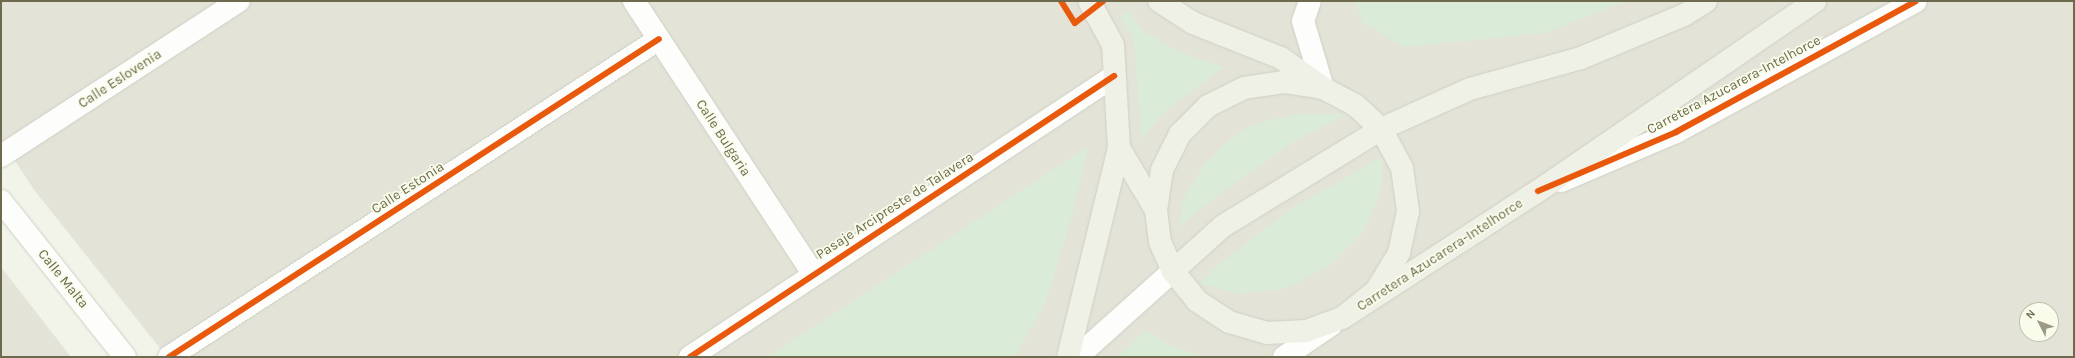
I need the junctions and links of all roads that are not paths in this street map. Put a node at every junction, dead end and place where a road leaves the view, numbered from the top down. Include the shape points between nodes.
1 (238, 1) edge
2 (634, 1) edge
3 (1089, 1) edge
4 (1158, 1) edge
5 (1180, 1) edge
6 (1310, 1) edge
7 (1706, 1) edge
8 (1815, 1) edge
9 (1916, 1) edge
10 (1192, 23) junction
11 (659, 39) junction
12 (1114, 76) junction
13 (1323, 88) junction
14 (1381, 129) junction
15 (1119, 148) junction
16 (1, 156) edge
17 (1538, 191) junction
18 (1, 201) edge
19 (1156, 210) junction
20 (1173, 271) junction
21 (812, 274) junction
22 (1342, 318) junction
23 (125, 357) edge
24 (169, 357) edge
25 (690, 357) edge
26 (1068, 357) edge
27 (1077, 357) edge
28 (1284, 357) edge

1 - 16 street, Calle Eslovenia
2 - 11 street, Calle Bulgaria
3 - 12 main road, Carretera Azucarera-Intelhorce via 1113,45
4 - 10 main road, Carretera Azucarera-Intelhorce
5 - 10 street
6 - 13 street via 1303,21
7 - 14 main road via 1684,15 1581,58 1470,89
8 - 17 main road, Carretera Azucarera-Intelhorce
9 - 17 street, Carretera Azucarera-Intelhorce via 1676,132
10 - 13 main road, Carretera Azucarera-Intelhorce via 1281,58
11 - 21 street, Calle Bulgaria
11 - 24 street, Calle Estonia
12 - 15 main road, Carretera Azucarera-Intelhorce
12 - 21 street, Pasaje Arcipreste de Talavera
13 - 14 main road, Carretera Azucarera-Intelhorce via 1355,105
13 - 19 main road, Carretera Azucarera-Intelhorce via 1284,82 1244,88 1208,106 1180,134 1162,170
14 - 20 main road via 1223,226
14 - 22 main road, Carretera Azucarera-Intelhorce via 1402,168 1408,211 1399,254 1376,291
15 - 19 main road, Carretera Azucarera-Intelhorce
15 - 26 main road, Carretera Azucarera-Intelhorce
17 - 22 main road, Carretera Azucarera-Intelhorce
18 - 23 street, Calle Malta
19 - 20 main road, Carretera Azucarera-Intelhorce via 1160,242
20 - 22 main road, Carretera Azucarera-Intelhorce via 1197,301 1230,322 1267,333 1306,331
20 - 27 street
21 - 25 street, Pasaje Arcipreste de Talavera
22 - 28 street

